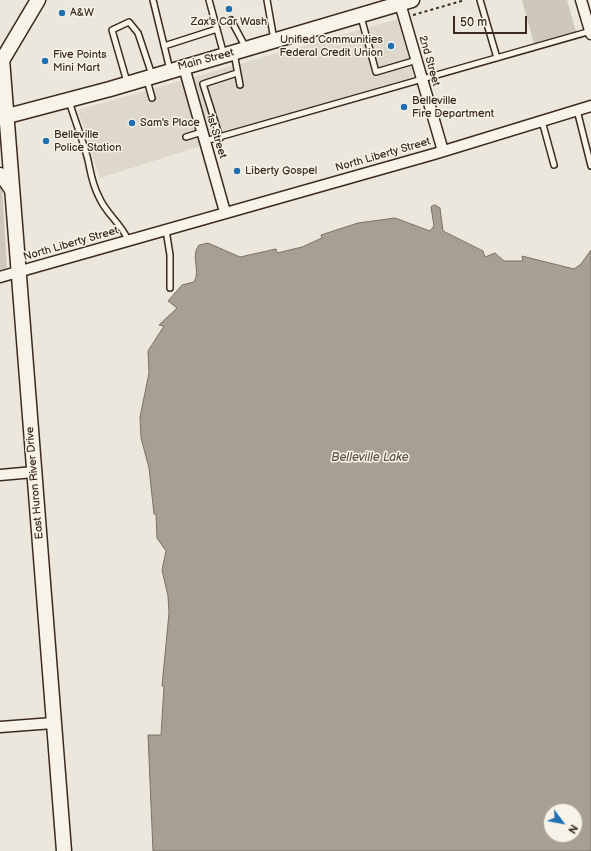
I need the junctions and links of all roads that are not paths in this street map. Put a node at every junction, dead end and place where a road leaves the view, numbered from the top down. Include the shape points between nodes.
1 (38, 0) edge
2 (153, 0) edge
3 (209, 0) edge
4 (267, 0) edge
5 (480, 0) edge
6 (581, 0) edge
7 (404, 1) edge
8 (360, 16) junction
9 (232, 20) dead end
10 (217, 29) junction
11 (591, 32) edge
12 (275, 41) junction
13 (164, 46) junction
14 (247, 49) junction
15 (229, 54) junction
16 (497, 58) junction
17 (417, 60) junction
18 (1, 62) edge
19 (184, 67) junction
20 (170, 70) junction
21 (237, 73) junction
22 (149, 76) junction
23 (422, 79) junction
24 (127, 83) junction
25 (240, 85) dead end
26 (152, 98) dead end
27 (68, 100) junction
28 (591, 106) edge
29 (576, 110) junction
30 (3, 117) edge
31 (542, 121) junction
32 (186, 137) dead end
33 (204, 137) junction
34 (220, 138) junction
35 (443, 151) junction
36 (554, 165) dead end
37 (591, 166) edge
38 (0, 174) edge
39 (14, 194) junction
40 (225, 212) junction
41 (166, 229) junction
42 (128, 240) junction
43 (19, 271) junction
44 (0, 277) edge
45 (170, 288) dead end
46 (34, 472) junction
47 (0, 475) edge
48 (53, 723) junction
49 (0, 727) edge
50 (64, 851) edge

1 - 18 main road
2 - 13 lane
3 - 10 lane
4 - 12 lane
5 - 16 lane
6 - 11 street
7 - 8 main road, Main Street
7 - 17 street, 2nd Street
8 - 12 main road, Main Street
8 - 17 lane via 376,72
9 - 14 lane
10 - 13 lane
10 - 15 lane
11 - 16 lane
12 - 14 main road, Main Street
13 - 20 lane
14 - 15 main road, Main Street
15 - 19 main road, Main Street
15 - 21 lane
16 - 23 lane
17 - 23 street, 2nd Street
18 - 30 main road, East Huron River Drive
19 - 20 main road, Main Street
19 - 33 street, 1st Street
20 - 22 main road, Main Street
21 - 25 lane
21 - 34 lane via 203,84
22 - 24 main road, Main Street
22 - 24 lane via 138,33 129,22 112,30
22 - 26 lane
23 - 34 lane
23 - 35 street, 2nd Street
24 - 27 main road, Main Street
27 - 30 main road, Main Street
27 - 42 lane via 88,159 90,178 99,199 125,232
28 - 29 street, North Liberty Street
29 - 31 street, North Liberty Street
29 - 37 lane
30 - 39 main road, East Huron River Drive
31 - 35 street, North Liberty Street
31 - 36 lane
32 - 33 lane
33 - 34 lane
33 - 40 street, 1st Street
35 - 40 street, North Liberty Street
38 - 39 street
39 - 43 main road, East Huron River Drive
40 - 41 street, North Liberty Street
41 - 42 street, North Liberty Street
41 - 45 lane via 170,255
42 - 43 street, North Liberty Street
43 - 44 street, North Liberty Street
43 - 46 main road, East Huron River Drive
46 - 47 street
46 - 48 main road, East Huron River Drive
48 - 49 street
48 - 50 main road, East Huron River Drive

